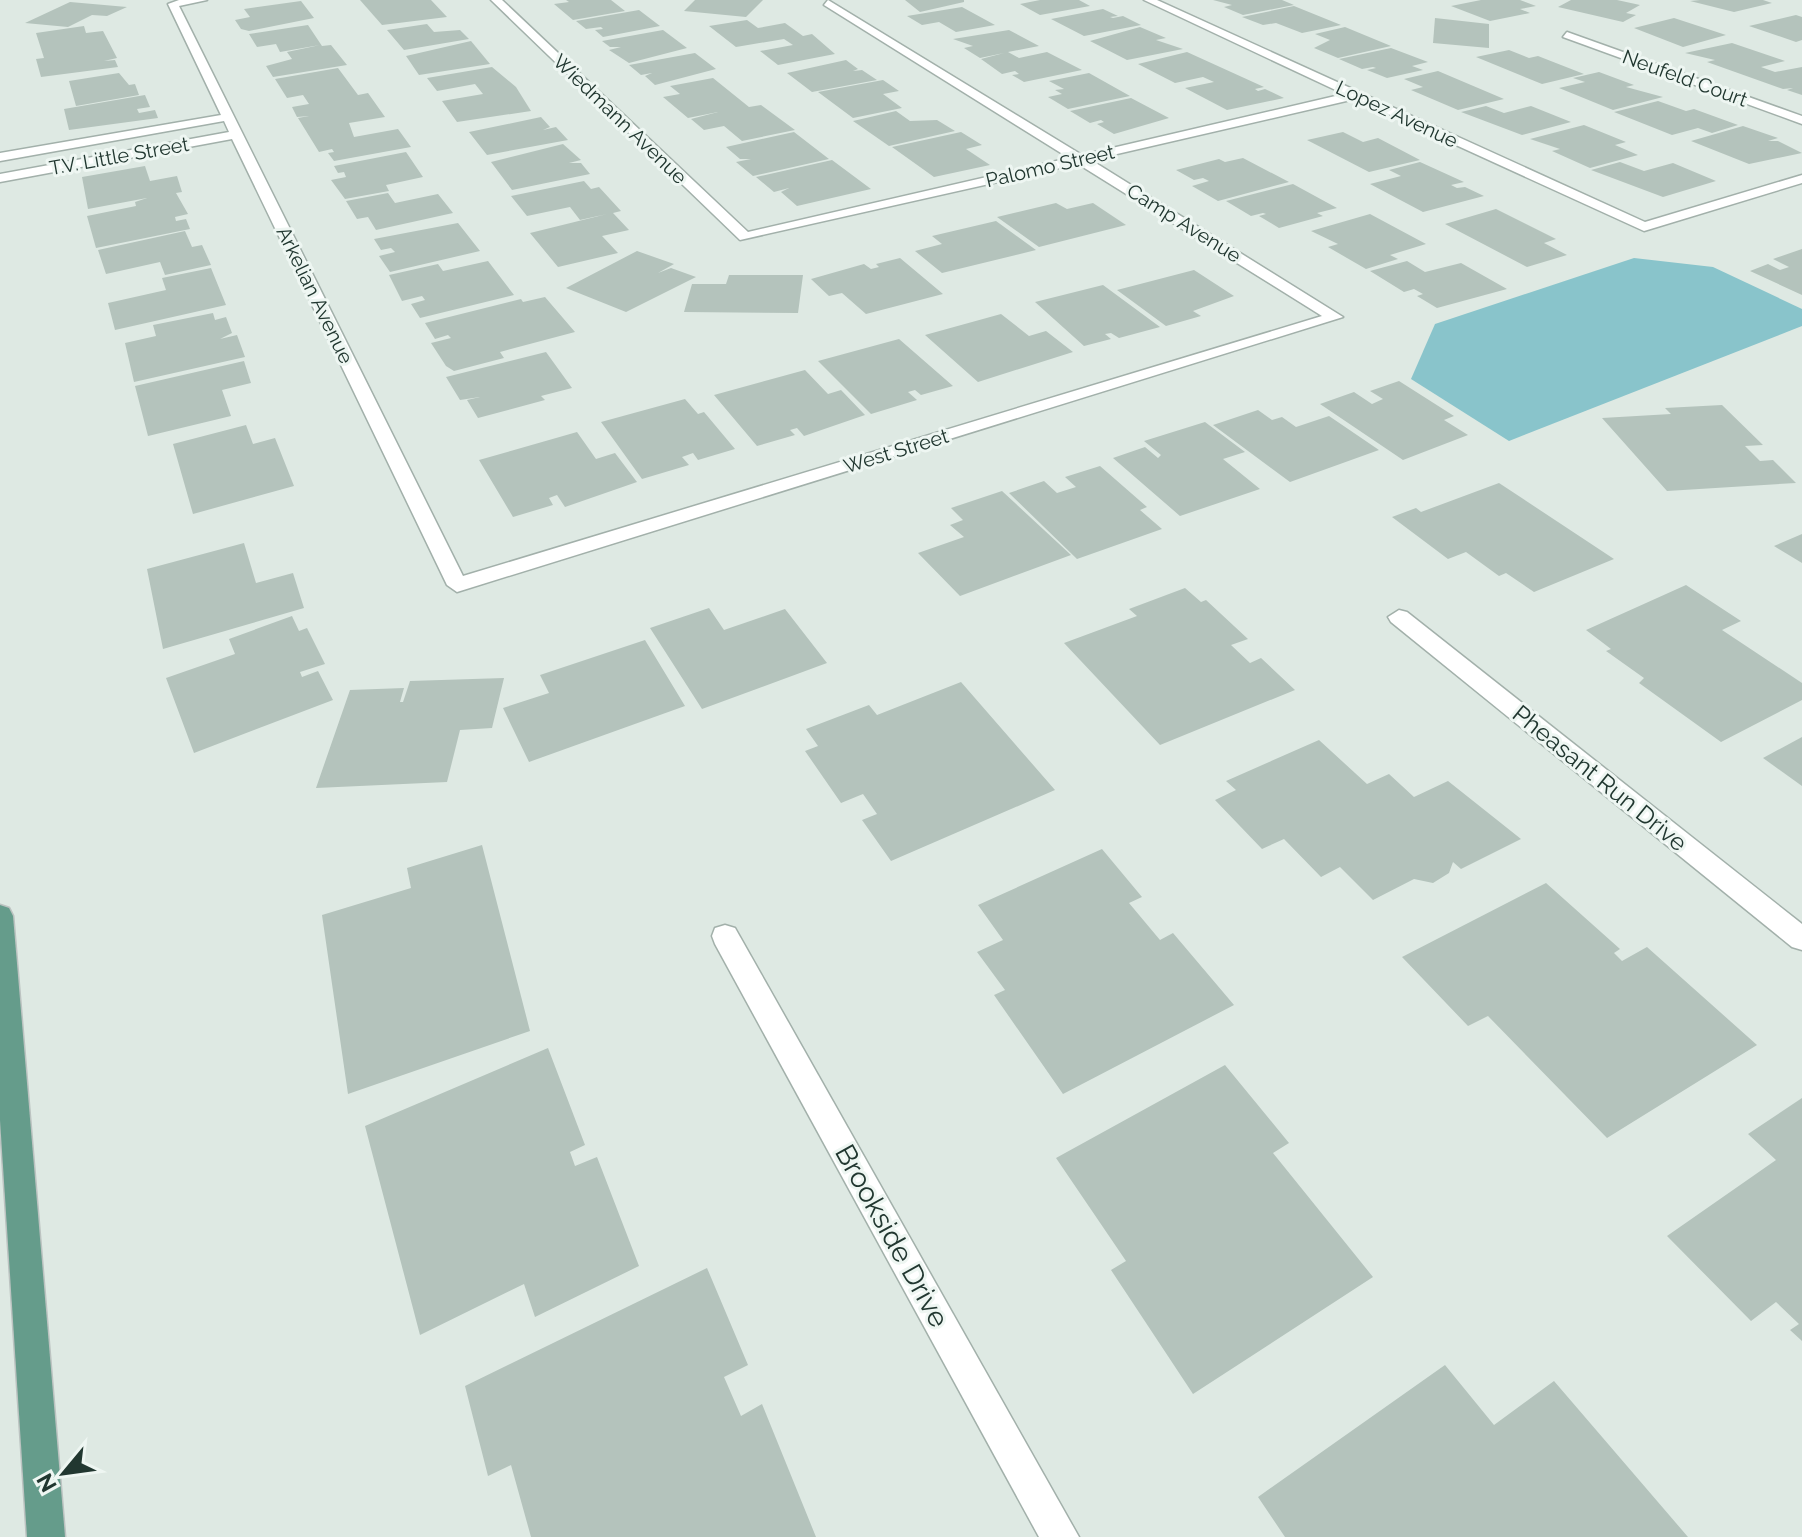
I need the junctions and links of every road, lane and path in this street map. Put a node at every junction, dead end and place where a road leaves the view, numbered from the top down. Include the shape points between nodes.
1 (202, 0) edge
2 (496, 0) edge
3 (1149, 0) edge
4 (828, 3) dead end
5 (1567, 35) dead end
6 (1356, 95) junction
7 (228, 117) junction
8 (1802, 120) edge
9 (237, 134) junction
10 (0, 157) edge
11 (1080, 159) junction
12 (0, 178) edge
13 (1802, 179) edge
14 (745, 237) joint
15 (1335, 317) joint
16 (457, 585) joint
17 (1399, 617) dead end
18 (0, 916) edge
19 (725, 936) dead end
20 (1802, 939) edge
21 (46, 1537) edge
22 (1060, 1537) edge

1 - 7 street, Arkelian Avenue via 173,4
2 - 14 street, Wiedmann Avenue
3 - 6 street, Lopez Avenue
4 - 11 street, Camp Avenue
5 - 8 street, Neufeld Court
6 - 11 street, Palomo Street
6 - 13 street, Lopez Avenue via 1644,227
7 - 9 street, Arkelian Avenue
7 - 10 street, T.V. Little Street
9 - 12 street, T.V. Little Street
9 - 16 street, Arkelian Avenue
11 - 14 street, Palomo Street
11 - 15 street, Camp Avenue
15 - 16 street, West Street
17 - 20 street, Pheasant Run Drive
18 - 21 main road
19 - 22 street, Brookside Drive

